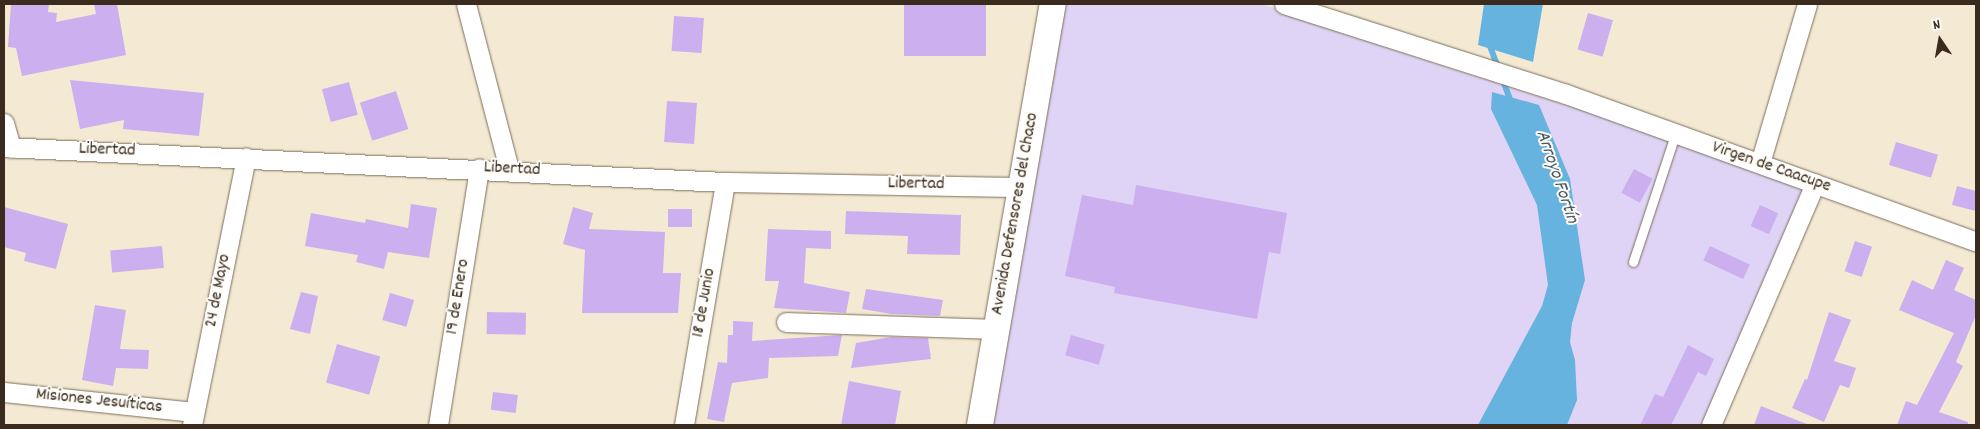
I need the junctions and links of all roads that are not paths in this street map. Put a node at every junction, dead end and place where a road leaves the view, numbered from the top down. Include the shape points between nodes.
1 (466, 4) edge
2 (1053, 4) edge
3 (1284, 4) edge
4 (1807, 4) edge
5 (4, 123) edge
6 (1675, 135) junction
7 (7, 147) edge
8 (246, 157) junction
9 (1760, 163) junction
10 (479, 168) junction
11 (509, 169) junction
12 (725, 182) junction
13 (1815, 183) junction
14 (1019, 188) junction
15 (1976, 242) edge
16 (1633, 262) dead end
17 (786, 322) dead end
18 (996, 329) junction
19 (4, 392) edge
20 (193, 418) edge
21 (438, 425) edge
22 (684, 425) edge
23 (980, 425) edge
24 (1711, 425) edge

1 - 11 street
2 - 14 main road, Avenida Defensores del Chaco
3 - 6 street, Virgen de Caacupe via 1566,94
4 - 9 street
5 - 7 street
6 - 9 street, Virgen de Caacupe
6 - 16 lane
7 - 8 street, Libertad
8 - 10 street, Libertad
8 - 20 street, 24 de Mayo
9 - 13 street, Virgen de Caacupe
10 - 11 street, Libertad
10 - 21 street, 19 de Enero
11 - 12 street, Libertad
12 - 14 street, Libertad
12 - 22 street, 18 de Junio
13 - 15 street, Virgen de Caacupe
13 - 24 street
14 - 18 main road, Avenida Defensores del Chaco
17 - 18 street
18 - 23 main road, Avenida Defensores del Chaco
19 - 20 street, Misiones Jesuíticas

